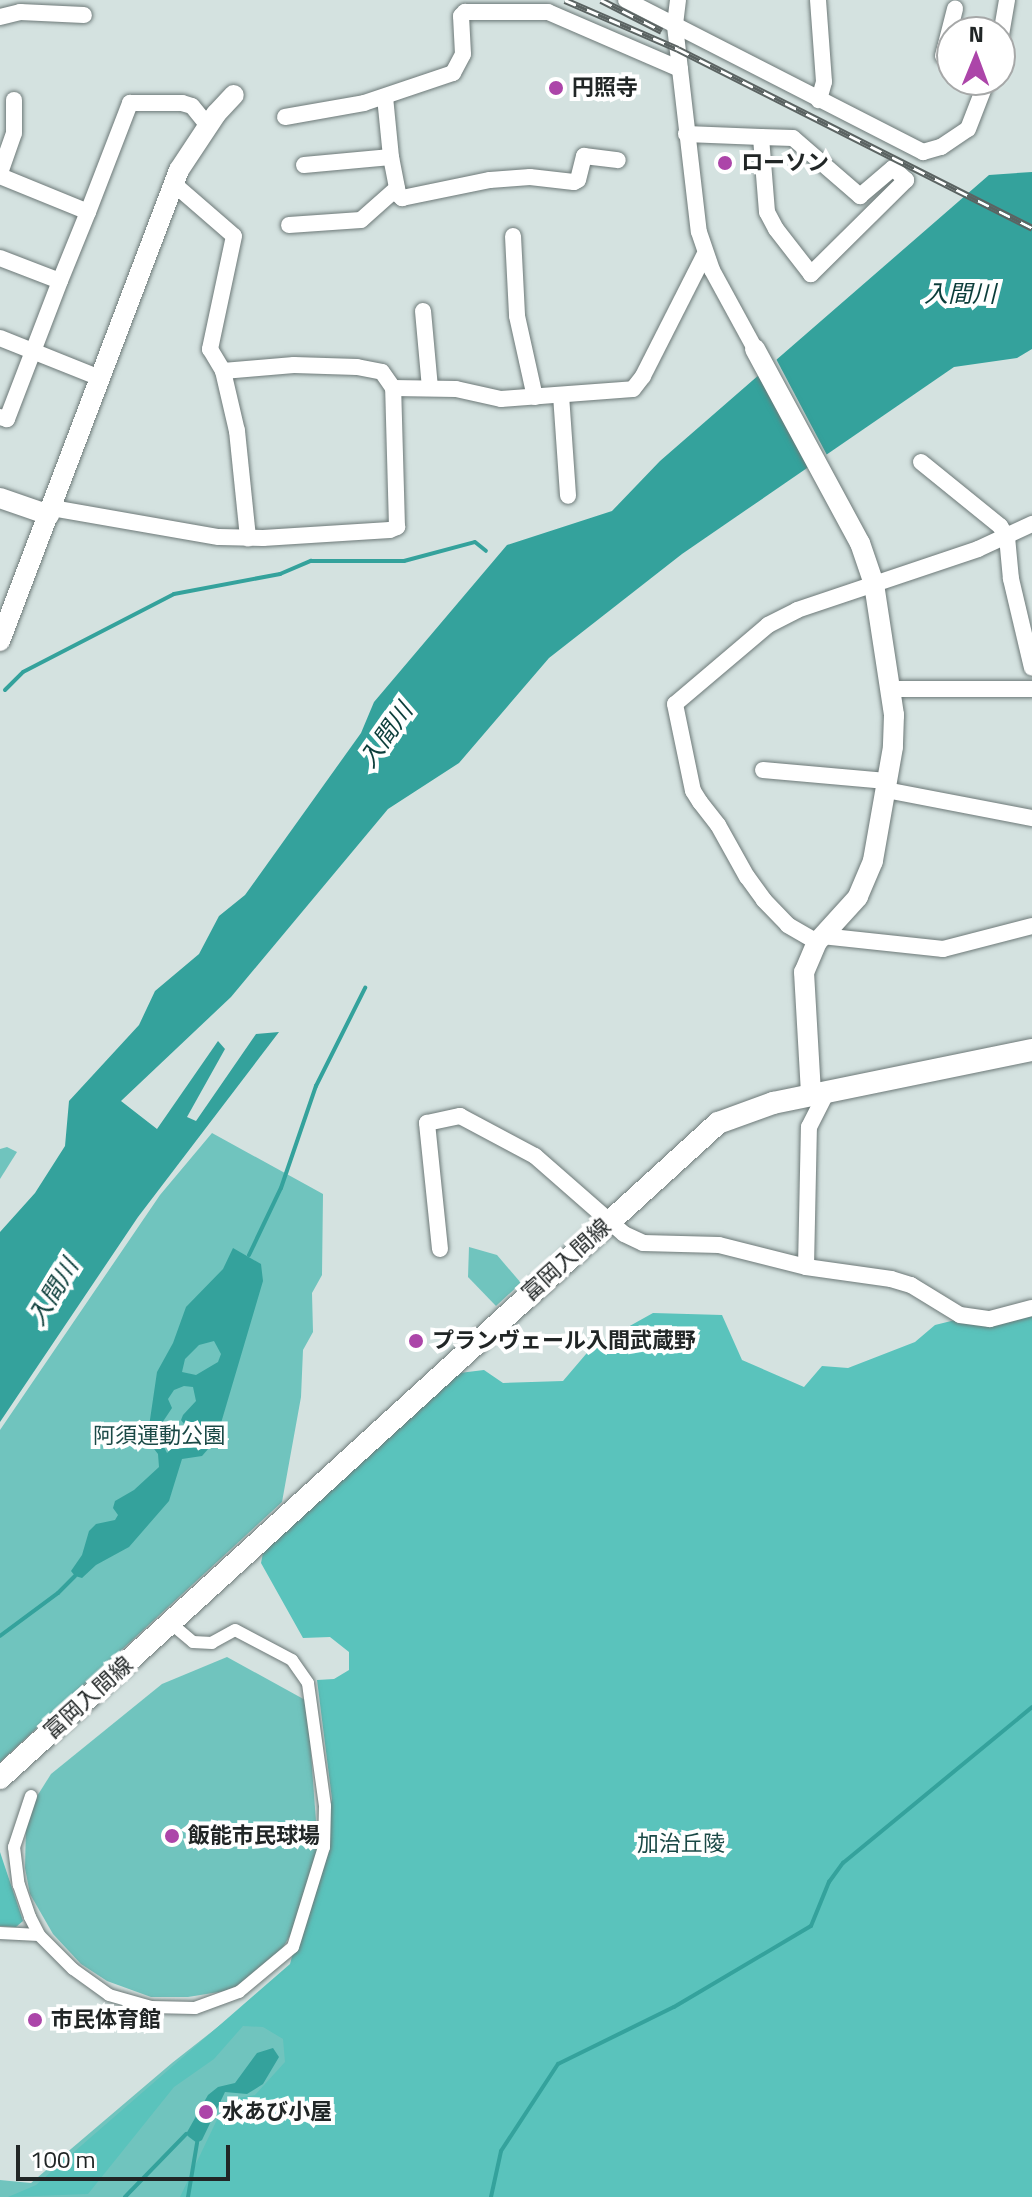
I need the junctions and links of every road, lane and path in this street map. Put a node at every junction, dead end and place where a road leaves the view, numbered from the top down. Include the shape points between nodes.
1 (626, 0) edge
2 (678, 0) edge
3 (818, 0) edge
4 (20, 6) edge
5 (955, 9) dead end
6 (84, 15) dead end
7 (953, 16) edge
8 (0, 17) edge
9 (675, 26) junction
10 (680, 69) junction
11 (234, 95) dead end
12 (981, 96) edge
13 (385, 97) junction
14 (14, 100) dead end
15 (819, 100) junction
16 (285, 117) dead end
17 (208, 126) junction
18 (686, 134) junction
19 (761, 137) junction
20 (915, 148) junction
21 (391, 157) junction
22 (618, 160) dead end
23 (304, 165) dead end
24 (893, 168) junction
25 (0, 174) edge
26 (174, 184) junction
27 (397, 188) junction
28 (88, 212) junction
29 (289, 225) dead end
30 (513, 236) dead end
31 (705, 254) junction
32 (0, 258) edge
33 (60, 281) junction
34 (423, 311) dead end
35 (0, 338) edge
36 (755, 349) joint
37 (32, 351) junction
38 (223, 371) junction
39 (100, 378) junction
40 (393, 388) junction
41 (430, 388) junction
42 (561, 395) junction
43 (535, 397) junction
44 (0, 417) edge
45 (921, 462) dead end
46 (568, 496) dead end
47 (0, 498) edge
48 (50, 512) junction
49 (1032, 524) edge
50 (1007, 537) junction
51 (248, 538) junction
52 (874, 584) junction
53 (0, 641) edge
54 (1032, 668) edge
55 (892, 689) junction
56 (1032, 689) edge
57 (763, 770) dead end
58 (887, 786) junction
59 (1032, 818) edge
60 (1032, 926) edge
61 (820, 939) junction
62 (1032, 1050) edge
63 (819, 1094) junction
64 (610, 1221) junction
65 (440, 1249) dead end
66 (806, 1267) junction
67 (1032, 1308) edge
68 (170, 1623) junction
69 (0, 1778) edge
70 (31, 1796) dead end
71 (0, 1842) edge
72 (14, 1847) junction
73 (0, 1933) edge
74 (39, 1935) junction

1 - 9 street
2 - 9 street
3 - 15 street via 824,82
4 - 6 street
4 - 8 street
5 - 7 street
9 - 10 street
9 - 15 street
10 - 13 street via 548,12 465,12 464,49 457,69
10 - 18 street
11 - 17 street
12 - 20 street via 968,129 941,147 923,152
13 - 16 street
13 - 21 street
14 - 25 street via 14,133
15 - 20 street
17 - 26 street
17 - 28 street via 192,106 182,103 130,103
18 - 19 street
18 - 31 street via 693,204
19 - 24 street via 793,138 860,196
19 - 24 street via 767,212 811,274 906,180
20 - 24 street
21 - 23 street
21 - 27 street
22 - 27 street via 584,156 574,182 490,180 402,198
25 - 28 street
26 - 38 street via 234,236 210,349
26 - 39 street
27 - 29 street via 361,220
28 - 33 street
30 - 43 street via 517,316
31 - 36 street
31 - 42 street via 633,389
32 - 33 street
33 - 37 street
34 - 41 street
35 - 37 street
36 - 52 street via 860,543
37 - 39 street
37 - 44 street via 7,419
38 - 40 street via 357,367 382,372
38 - 51 street via 237,431
39 - 48 street
40 - 41 street
40 - 51 street via 397,527
41 - 43 street via 501,399
42 - 43 street
42 - 46 street
45 - 50 street
47 - 48 street
48 - 51 street
48 - 53 street
49 - 50 street
50 - 52 street
50 - 54 street
52 - 55 street
52 - 61 street via 768,625 675,704 693,791 764,900 788,925
55 - 56 street
55 - 58 street
57 - 58 street
58 - 59 street
58 - 61 street via 866,882
60 - 61 street via 943,949
61 - 63 street via 804,972 803,990
62 - 63 main road, 富岡入間線
63 - 64 main road, 富岡入間線 via 773,1103 718,1123
63 - 66 street via 809,1127
64 - 65 street via 535,1156 460,1116 427,1123
64 - 66 street via 643,1243 719,1245
64 - 68 main road, 富岡入間線
66 - 67 street via 911,1285 960,1315 990,1319
68 - 69 main road, 富岡入間線
68 - 74 street via 193,1642 212,1643 235,1630 292,1660 308,1683 325,1806 324,1847 299,1935 282,1958 239,1992 176,2009 127,2003 109,1995
70 - 72 street
71 - 72 street
72 - 74 street via 19,1885
73 - 74 street

